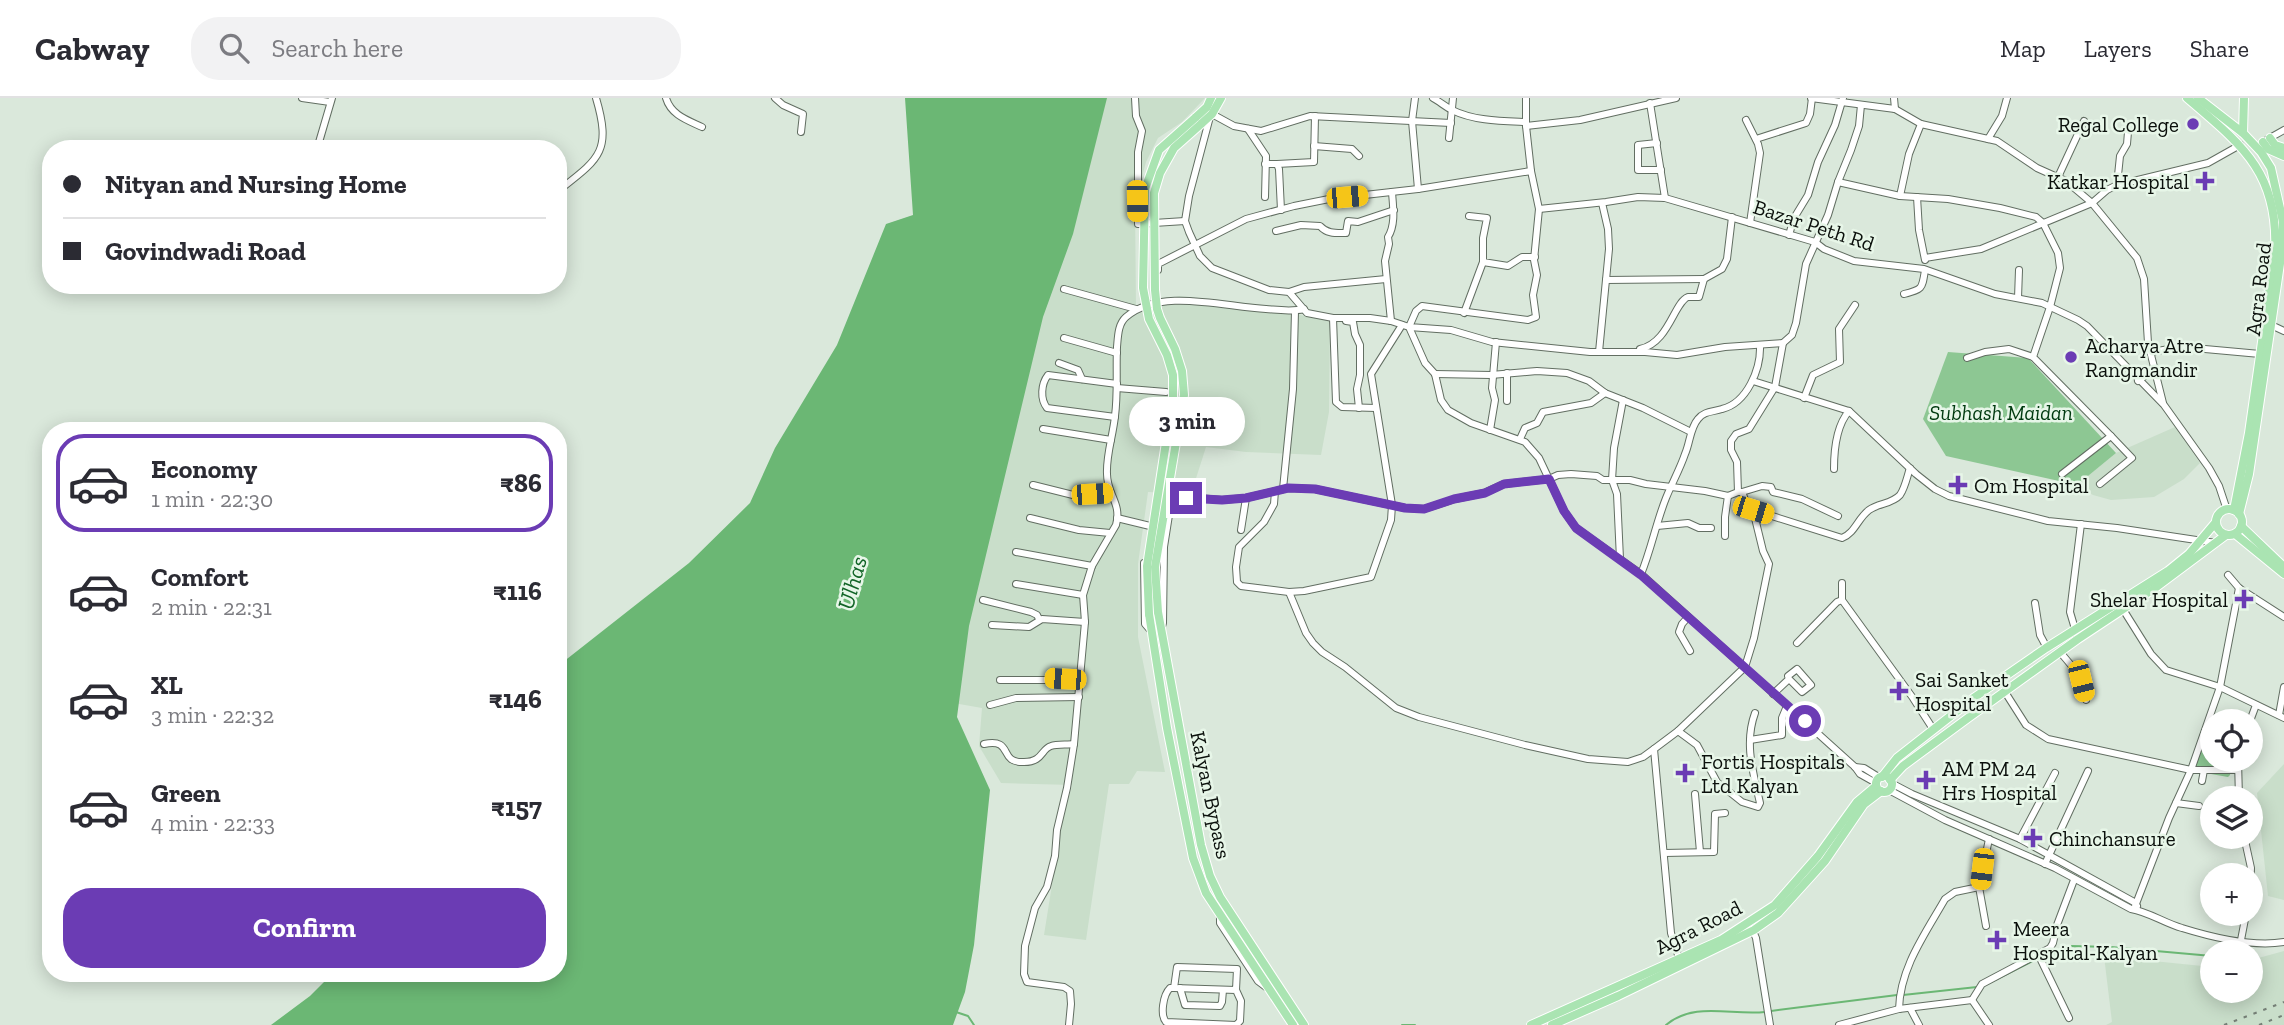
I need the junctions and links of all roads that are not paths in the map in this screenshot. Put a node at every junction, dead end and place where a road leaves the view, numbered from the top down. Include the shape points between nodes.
1 (302, 98) edge
2 (596, 98) edge
3 (666, 98) edge
4 (775, 98) edge
5 (1135, 98) edge
6 (1211, 98) edge
7 (1221, 98) edge
8 (1415, 98) edge
9 (1433, 98) edge
10 (1453, 98) edge
11 (1526, 98) edge
12 (1676, 98) edge
13 (1811, 98) edge
14 (1894, 98) edge
15 (2007, 98) edge
16 (2187, 98) edge
17 (2198, 98) edge
18 (2244, 98) edge
19 (331, 100) edge
20 (1842, 100) edge
21 (1650, 103) junction
22 (1861, 105) junction
23 (1895, 109) junction
24 (1453, 110) junction
25 (1209, 111) junction
26 (1315, 116) junction
27 (1746, 120) dead end
28 (1412, 121) junction
29 (2084, 121) dead end
30 (1451, 123) junction
31 (1526, 124) junction
32 (1921, 124) junction
33 (702, 127) dead end
34 (1248, 129) junction
35 (2284, 130) edge
36 (801, 132) dead end
37 (2128, 132) dead end
38 (2243, 133) junction
39 (1449, 138) dead end
40 (1756, 139) junction
41 (1989, 139) junction
42 (2284, 139) edge
43 (320, 140) edge
44 (1657, 143) junction
45 (1314, 146) junction
46 (2268, 146) edge
47 (2245, 152) junction
48 (1359, 156) dead end
49 (2284, 156) edge
50 (1265, 164) junction
51 (1277, 164) junction
52 (1164, 170) dead end
53 (1531, 170) junction
54 (1661, 170) junction
55 (2058, 177) junction
56 (1838, 182) junction
57 (567, 184) edge
58 (2117, 186) junction
59 (1418, 189) junction
60 (1392, 192) junction
61 (1900, 196) junction
62 (1265, 197) dead end
63 (1917, 197) junction
64 (1665, 198) junction
65 (1602, 203) junction
66 (2092, 203) junction
67 (1539, 209) junction
68 (1281, 210) junction
69 (1394, 210) junction
70 (1469, 216) dead end
71 (1732, 217) junction
72 (1185, 221) junction
73 (1750, 222) junction
74 (2043, 223) junction
75 (1158, 224) junction
76 (1276, 231) dead end
77 (1789, 235) junction
78 (1815, 242) junction
79 (1195, 244) junction
80 (1535, 257) junction
81 (1925, 258) junction
82 (1483, 262) junction
83 (1158, 264) junction
84 (1924, 269) junction
85 (2019, 270) dead end
86 (1387, 279) junction
87 (1704, 279) junction
88 (1606, 280) junction
89 (2280, 288) edge
90 (1064, 289) dead end
91 (1289, 292) junction
92 (1904, 295) dead end
93 (2018, 298) junction
94 (1160, 303) junction
95 (1855, 305) dead end
96 (2050, 307) junction
97 (1136, 309) junction
98 (1304, 309) junction
99 (1295, 311) junction
100 (1464, 313) junction
101 (1332, 319) junction
102 (1391, 321) junction
103 (2272, 325) junction
104 (1406, 326) junction
105 (2284, 331) edge
106 (1064, 338) dead end
107 (1496, 342) junction
108 (1783, 343) junction
109 (1760, 345) junction
110 (1599, 352) junction
111 (1627, 352) junction
112 (2150, 352) junction
113 (1117, 353) junction
114 (2260, 354) junction
115 (2032, 356) junction
116 (1967, 358) dead end
117 (1059, 363) dead end
118 (2155, 368) junction
119 (1507, 373) junction
120 (1435, 374) junction
121 (1493, 375) junction
122 (1082, 379) junction
123 (1753, 381) junction
124 (2138, 381) junction
125 (1117, 386) junction
126 (1775, 387) junction
127 (1166, 392) dead end
128 (1605, 393) junction
129 (1804, 398) junction
130 (1623, 400) junction
131 (1507, 401) dead end
132 (2164, 405) junction
133 (1359, 408) junction
134 (1377, 408) junction
135 (1849, 411) junction
136 (1115, 417) junction
137 (1043, 429) dead end
138 (1490, 430) junction
139 (1691, 432) junction
140 (2111, 436) junction
141 (1520, 439) junction
142 (1111, 440) junction
143 (1910, 468) junction
144 (1834, 469) dead end
145 (2062, 474) dead end
146 (1549, 479) junction
147 (1612, 480) junction
148 (2101, 484) dead end
149 (1033, 485) dead end
150 (1672, 487) junction
151 (1283, 489) junction
152 (1275, 491) junction
153 (1740, 492) junction
154 (1111, 494) junction
155 (1172, 496) junction
156 (1728, 496) junction
157 (1246, 498) junction
158 (1392, 505) junction
159 (1753, 510) junction
160 (2233, 511) junction
161 (1839, 516) dead end
162 (1030, 518) dead end
163 (1117, 519) junction
164 (2216, 522) junction
165 (2081, 524) junction
166 (1150, 526) junction
167 (1657, 526) junction
168 (1712, 528) dead end
169 (1241, 530) dead end
170 (2234, 532) junction
171 (1110, 533) junction
172 (1725, 536) dead end
173 (2201, 540) junction
174 (2216, 543) junction
175 (1016, 552) dead end
176 (2192, 556) junction
177 (1620, 559) junction
178 (1092, 566) junction
179 (2284, 567) edge
180 (2284, 574) edge
181 (1641, 575) junction
182 (2228, 575) dead end
183 (1842, 583) dead end
184 (1016, 584) dead end
185 (2239, 588) junction
186 (1289, 592) junction
187 (1083, 595) junction
188 (983, 600) dead end
189 (1842, 600) junction
190 (2035, 603) dead end
191 (2120, 606) junction
192 (1154, 613) junction
193 (1688, 617) junction
194 (2284, 617) edge
195 (1039, 620) junction
196 (1085, 622) junction
197 (992, 625) dead end
198 (2075, 629) junction
199 (1161, 630) junction
200 (1151, 631) junction
201 (2078, 639) junction
202 (1797, 643) dead end
203 (2047, 648) junction
204 (1690, 651) dead end
205 (2060, 652) junction
206 (1745, 667) junction
207 (1789, 679) dead end
208 (1000, 680) dead end
209 (1080, 680) junction
210 (2220, 687) junction
211 (2284, 687) edge
212 (2005, 692) junction
213 (1773, 694) junction
214 (1079, 697) junction
215 (2085, 700) dead end
216 (990, 705) dead end
217 (2256, 705) junction
218 (1787, 706) junction
219 (2254, 709) edge
220 (1755, 712) dead end
221 (2281, 717) edge
222 (1933, 729) junction
223 (1678, 731) junction
224 (1750, 740) junction
225 (984, 744) dead end
226 (1074, 744) junction
227 (1654, 749) junction
228 (2191, 770) junction
229 (2200, 770) edge
230 (2088, 771) dead end
231 (2204, 772) edge
232 (2055, 773) dead end
233 (2202, 781) dead end
234 (1883, 784) junction
235 (1695, 794) dead end
236 (2176, 803) junction
237 (2199, 806) dead end
238 (1725, 813) dead end
239 (1989, 839) junction
240 (2021, 839) junction
241 (1700, 852) junction
242 (1664, 853) junction
243 (2050, 855) junction
244 (2045, 864) junction
245 (2074, 880) junction
246 (1979, 887) junction
247 (1220, 897) junction
248 (1212, 902) junction
249 (2137, 908) junction
250 (1220, 914) junction
251 (1752, 926) junction
252 (1986, 926) dead end
253 (2244, 926) edge
254 (2241, 940) joint
255 (2284, 942) edge
256 (2263, 943) edge
257 (2038, 954) junction
258 (1679, 958) junction
259 (1247, 965) junction
260 (1237, 969) junction
261 (1176, 987) junction
262 (1236, 989) junction
263 (1223, 990) junction
264 (1270, 990) junction
265 (1974, 997) junction
266 (1910, 1008) junction
267 (1899, 1009) junction
268 (2068, 1018) dead end
269 (1916, 1023) edge
270 (1986, 1023) edge
271 (1069, 1025) edge
272 (1293, 1025) edge
273 (1304, 1025) edge
274 (1531, 1025) edge
275 (1552, 1025) edge
276 (1770, 1025) edge
277 (1839, 1025) edge

1 - 19 street
2 - 57 street via 603,144 598,158
3 - 33 street via 677,115
4 - 36 street via 803,114
5 - 75 street via 1142,131 1138,224
6 - 25 main road
7 - 25 main road
8 - 28 street
9 - 24 street
10 - 24 street
11 - 31 street
12 - 21 street
13 - 20 street
13 - 40 street via 1806,123
14 - 23 street
15 - 41 street
16 - 47 main road, Agra Road
17 - 38 main road, Agra Road
18 - 38 main road
19 - 43 street
20 - 22 street
20 - 77 street
21 - 31 street via 1580,120
21 - 44 street
22 - 23 street
22 - 56 street via 1859,127
23 - 32 street
24 - 30 street
24 - 31 street
25 - 34 street
25 - 72 street
25 - 192 main road, bridge via 1174,148 1154,193 1157,309 1179,360 1184,395 1155,567
26 - 28 street
26 - 34 street via 1261,131
26 - 45 street
27 - 40 street
28 - 30 street
28 - 59 street
29 - 55 street
30 - 39 street
31 - 53 street
32 - 41 street
32 - 61 street
34 - 50 street
35 - 46 street
37 - 58 street
38 - 46 main road, Agra Road
40 - 73 street via 1760,153
41 - 55 street
42 - 46 street
44 - 54 street
44 - 54 street via 1638,145 1638,170
45 - 48 street via 1352,149
45 - 51 street via 1314,162
46 - 47 street
46 - 49 main road
46 - 89 main road, Agra Road via 2283,222
47 - 58 street
47 - 114 main road, Agra Road via 2261,172 2276,227
50 - 51 street
50 - 62 street
51 - 68 street
52 - 75 street via 1158,190
53 - 59 street
53 - 67 street
54 - 64 street
55 - 66 street
56 - 61 street
56 - 78 street
58 - 66 street
59 - 60 street
60 - 68 street
60 - 69 street
61 - 63 street
63 - 74 street via 2000,208
63 - 81 street
64 - 65 street, Bazar Peth Rd
64 - 71 street, Bazar Peth Rd
65 - 67 street, Bazar Peth Rd
65 - 88 street via 1608,229
66 - 74 street
66 - 112 street via 2137,258 2144,279
67 - 80 street
68 - 79 street via 1246,219
69 - 76 street via 1348,221 1346,233 1310,225
69 - 86 street via 1385,261
70 - 82 street via 1487,218
71 - 73 street, Bazar Peth Rd
71 - 87 street via 1727,259 1722,269
72 - 75 street
72 - 79 street
73 - 77 street, Bazar Peth Rd
74 - 81 street via 1981,249
74 - 96 street via 2060,268
75 - 83 street
77 - 78 street, Bazar Peth Rd
78 - 84 street, Bazar Peth Rd via 1854,261
78 - 108 street via 1806,264 1796,323
79 - 83 street
79 - 91 street via 1212,268 1269,290
80 - 82 street via 1522,257 1508,266
80 - 100 street via 1536,317
81 - 84 street
82 - 100 street
83 - 94 street
84 - 92 street via 1923,286
84 - 93 street, Bazar Peth Rd
85 - 93 street
86 - 91 street
86 - 102 street
87 - 88 street
87 - 111 street via 1699,297 1684,300 1660,337 1645,348
88 - 110 street
89 - 103 main road, Agra Road
90 - 97 street
91 - 98 street
93 - 96 street, Bazar Peth Rd
94 - 97 street
94 - 99 street via 1185,300
95 - 129 street via 1839,329 1840,362 1813,376
96 - 115 street
96 - 124 street, Bazar Peth Rd via 2087,326
97 - 113 street via 1122,321
98 - 99 street
98 - 101 street
99 - 151 street
100 - 104 street via 1422,306
101 - 102 street
101 - 133 street via 1336,402
101 - 133 street via 1354,323 1360,345
102 - 104 street
103 - 105 street
103 - 160 main road, Agra Road via 2249,474
104 - 107 street via 1451,330
104 - 120 street
104 - 134 street via 1371,374
106 - 113 street
107 - 110 street
107 - 121 street
108 - 109 street
108 - 126 street
109 - 111 street via 1677,355
109 - 123 street
110 - 111 street
112 - 114 street via 2183,347
112 - 118 street
113 - 125 street
114 - 160 main road, Agra Road
115 - 116 street via 2009,349
115 - 140 street
117 - 122 street via 1078,370
118 - 124 street
118 - 132 street
119 - 121 street
119 - 128 street via 1567,373
119 - 131 street
120 - 121 street
120 - 138 street via 1448,410
121 - 138 street
122 - 125 street
122 - 136 street via 1048,375 1044,404
123 - 126 street
123 - 139 street via 1737,403 1698,418
124 - 132 street, Bazar Peth Rd
125 - 127 street
125 - 136 street
126 - 129 street
126 - 153 street via 1749,429 1731,441
128 - 130 street
128 - 141 street via 1591,403 1543,412
129 - 135 street
130 - 139 street
130 - 147 street
132 - 160 street
133 - 134 street
134 - 158 street
135 - 143 street
135 - 144 street via 1835,448
136 - 142 street
137 - 142 street
138 - 141 street
139 - 150 street
140 - 145 street
140 - 148 street via 2132,458
141 - 146 street via 1539,458
142 - 154 street via 1107,473
143 - 159 street via 1902,493 1867,511 1842,538
143 - 165 street via 1950,496 2048,521
146 - 147 street via 1571,474
146 - 158 street via 1504,484 1424,509
146 - 177 street via 1576,528
147 - 150 street
147 - 177 street
149 - 154 street via 1073,495
150 - 156 street
150 - 167 street
151 - 152 street
151 - 158 street via 1315,489
152 - 157 street
152 - 186 street via 1264,522 1239,547 1236,575 1241,586
153 - 156 street
153 - 159 street
153 - 161 street via 1772,487 1773,492
154 - 163 street
155 - 157 street
155 - 166 street via 1156,494
155 - 199 street via 1164,547
156 - 172 street
157 - 169 street
158 - 186 street via 1371,577
159 - 206 street via 1769,564
160 - 164 main road, Agra Road via 2218,516
160 - 170 main road
162 - 171 street
163 - 166 street
163 - 171 street
164 - 170 main road via 2218,529
164 - 173 main road, Agra Road
165 - 173 street
165 - 198 street via 2070,612
166 - 200 street via 1143,573 1145,624
167 - 168 street via 1688,523
167 - 181 street
170 - 174 main road, Agra Road
170 - 179 main road
170 - 180 main road
171 - 178 street
173 - 174 street
173 - 176 main road, Agra Road
174 - 176 main road, Agra Road
175 - 178 street
176 - 191 main road, Agra Road
177 - 181 street
178 - 187 street
181 - 193 street
182 - 185 street
183 - 189 street
184 - 187 street
185 - 194 street
185 - 210 street
186 - 227 street via 1312,643 1396,708 1588,759 1628,762
187 - 196 street
188 - 195 street via 1031,612
189 - 202 street
189 - 222 street
190 - 203 street
191 - 198 main road, Agra Road
191 - 201 main road, Agra Road
191 - 210 street via 2166,670
192 - 199 main road, Kalyan Bypass
192 - 200 main road, Kalyan Bypass
193 - 204 street via 1679,632
193 - 206 street
195 - 196 street
195 - 197 street via 1030,627
196 - 209 street
198 - 201 street
198 - 203 main road, Agra Road
199 - 200 street
199 - 247 main road, Kalyan Bypass via 1201,845
200 - 248 main road, Kalyan Bypass via 1193,858
201 - 205 main road, Agra Road
203 - 222 main road, Agra Road
205 - 212 main road, Agra Road
205 - 215 street via 2076,671
206 - 213 street
206 - 223 street
207 - 213 street
208 - 209 street
209 - 214 street
210 - 217 street
210 - 228 street
211 - 221 street
212 - 228 street via 2026,724 2048,739
212 - 234 main road, Agra Road
213 - 218 street
214 - 216 street via 1016,698
214 - 226 street
217 - 219 street
217 - 221 street
218 - 224 street via 1782,735
218 - 234 street via 1855,767 1864,768
220 - 224 street
222 - 234 main road, Agra Road via 1897,758
223 - 224 street via 1696,745 1717,782 1742,802 1758,807
223 - 227 street
225 - 226 street via 997,741 1009,758 1027,763 1042,756 1047,747
226 - 271 street via 1055,856 1047,887 1031,918 1024,974 1027,982 1068,989 1072,1004
227 - 242 street
228 - 229 street
228 - 236 street
230 - 243 street
231 - 233 street
232 - 240 street
234 - 239 street
234 - 240 street
234 - 251 main road, Agra Road via 1825,861 1778,913
235 - 241 street
236 - 237 street
236 - 249 street
238 - 241 street via 1715,815 1715,852
239 - 244 street
239 - 246 street
240 - 243 street
241 - 242 street
242 - 258 street via 1671,933
243 - 244 street
243 - 249 street
244 - 245 street
245 - 249 street
245 - 257 street via 2053,943
246 - 252 street
246 - 267 street via 1945,899 1906,968
247 - 248 main road
247 - 273 main road, Kalyan Bypass
248 - 250 main road, Kalyan Bypass
249 - 254 street via 2180,928
250 - 259 street via 1220,923
250 - 264 main road, Kalyan Bypass
251 - 258 main road, Agra Road
251 - 275 main road, Agra Road
251 - 276 street
253 - 254 street
255 - 256 street
257 - 265 street via 1982,984
257 - 268 street
258 - 274 main road, Agra Road
259 - 260 street
259 - 264 street
260 - 261 street via 1177,967
260 - 262 street
261 - 262 street
261 - 262 street via 1166,993 1166,1022 1239,1024 1241,1001
261 - 263 street
261 - 263 street via 1185,1004 1220,1006
262 - 263 street
264 - 272 main road, Kalyan Bypass
265 - 266 street
265 - 270 street
266 - 267 street
266 - 269 street
267 - 277 street

